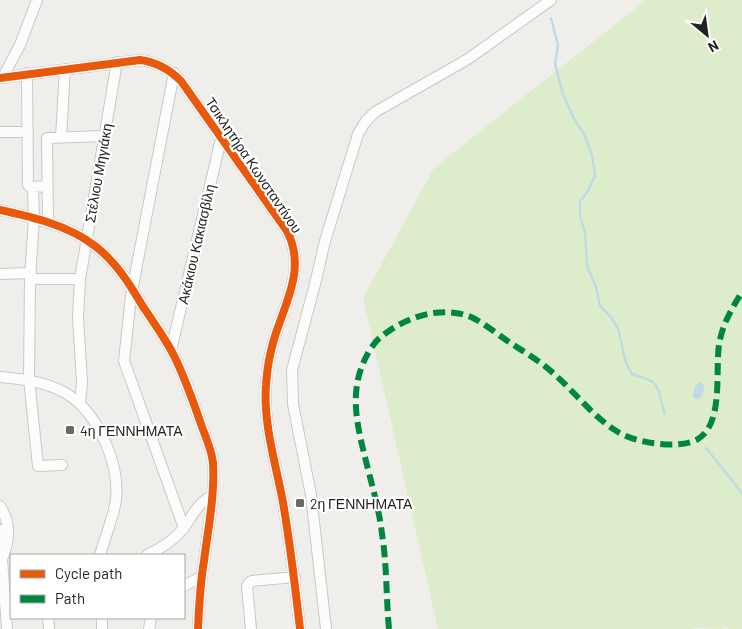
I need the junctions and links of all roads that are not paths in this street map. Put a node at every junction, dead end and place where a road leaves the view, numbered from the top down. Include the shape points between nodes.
1 (38, 0) edge
2 (550, 0) edge
3 (117, 62) junction
4 (65, 68) junction
5 (27, 73) junction
6 (174, 73) junction
7 (1, 78) edge
8 (0, 132) edge
9 (28, 135) junction
10 (104, 136) junction
11 (61, 137) junction
12 (47, 138) junction
13 (221, 139) junction
14 (47, 186) junction
15 (32, 187) junction
16 (0, 210) edge
17 (34, 218) junction
18 (48, 223) junction
19 (87, 240) junction
20 (0, 274) edge
21 (30, 276) junction
22 (80, 279) junction
23 (134, 291) junction
24 (171, 350) junction
25 (0, 377) edge
26 (30, 379) junction
27 (80, 403) junction
28 (62, 465) dead end
29 (212, 496) junction
30 (0, 506) edge
31 (184, 528) junction
32 (0, 530) edge
33 (100, 554) edge
34 (148, 554) edge
35 (2, 559) junction
36 (201, 577) junction
37 (294, 577) junction
38 (8, 581) edge
39 (185, 585) edge
40 (7, 629) edge
41 (198, 629) edge
42 (251, 629) edge
43 (300, 629) edge
44 (326, 629) edge

1 - 7 street via 20,45
2 - 44 street via 468,58 375,112 358,134 325,241 292,370 293,404 311,496
3 - 4 street, Τσικλητήρα Κωνσταντίνου
3 - 6 street, Τσικλητήρα Κωνσταντίνου via 149,61
3 - 10 street, Στέλιου Μηγιάκη
4 - 5 street, Τσικλητήρα Κωνσταντίνου
4 - 11 street
5 - 7 street, Τσικλητήρα Κωνσταντίνου
5 - 9 street
6 - 13 street, Τσικλητήρα Κωνσταντίνου
6 - 23 street
8 - 9 street
9 - 12 street
9 - 15 street via 28,184
10 - 11 street
10 - 19 street, Στέλιου Μηγιάκη
11 - 12 street
12 - 14 street
13 - 24 street, Ακάκιου Κακιασβίλη
13 - 37 street, Τσικλητήρα Κωνσταντίνου via 284,226 296,254 295,273 270,353 265,397
14 - 15 street
14 - 18 street
15 - 17 street
16 - 17 street
17 - 18 street
17 - 21 street
18 - 19 street
19 - 22 street, Στέλιου Μηγιάκη
19 - 23 street via 110,259
20 - 21 street
21 - 22 street
21 - 26 street
22 - 27 street, Στέλιου Μηγιάκη
23 - 24 street
23 - 31 street via 125,365
24 - 29 street via 212,456
25 - 26 street
26 - 27 street
26 - 28 street via 38,466
27 - 33 street via 97,424 116,474 115,502
29 - 31 street via 195,510
29 - 36 street
30 - 35 street via 7,520 9,538
31 - 34 street via 169,542
32 - 35 street
35 - 38 street
36 - 39 street
36 - 41 street
37 - 42 street via 249,583
37 - 43 street, Τσικλητήρα Κωνσταντίνου
38 - 40 street

